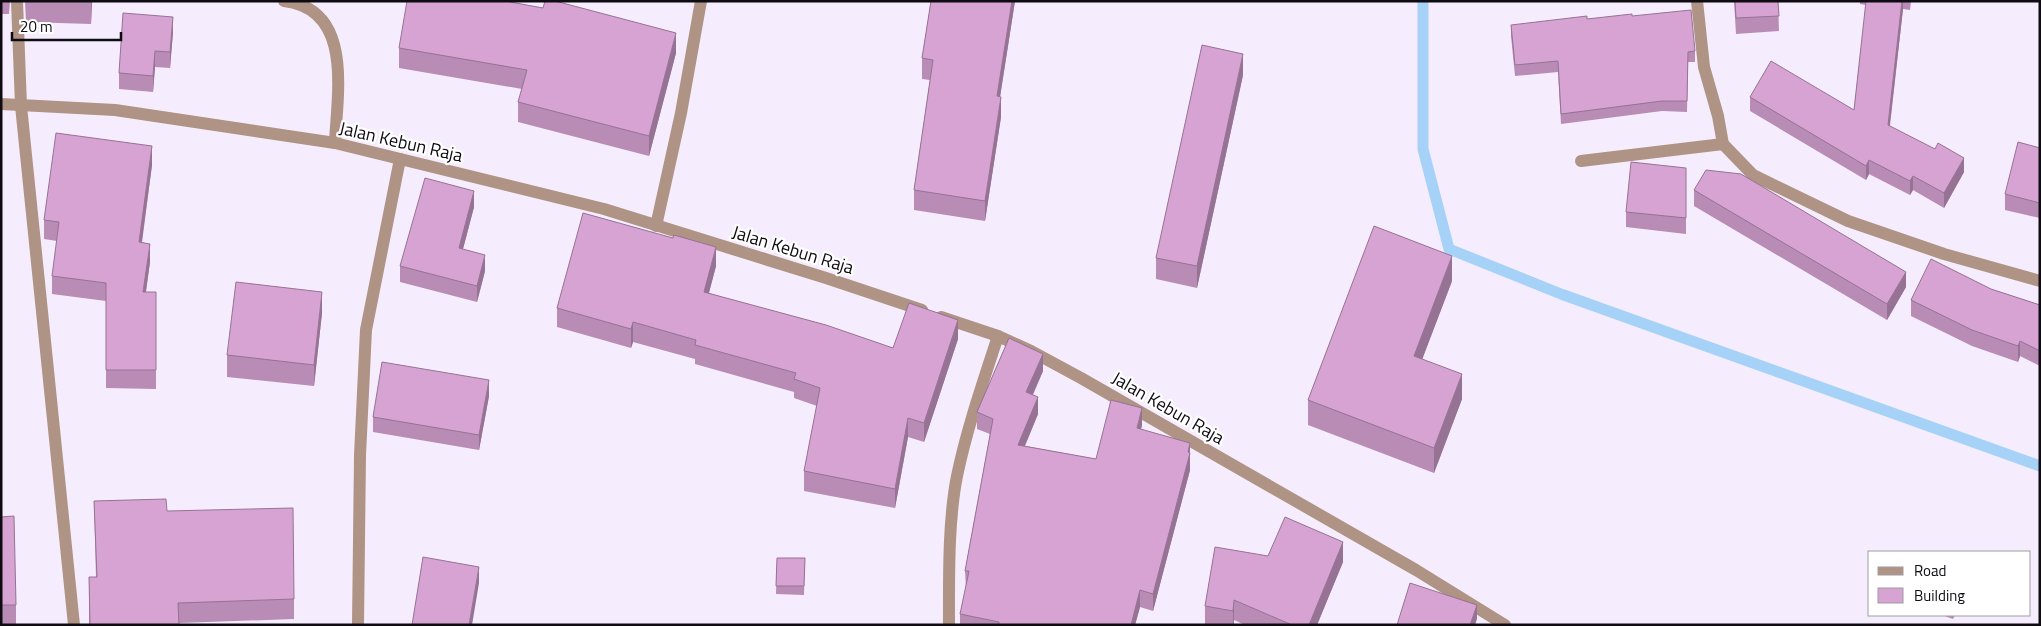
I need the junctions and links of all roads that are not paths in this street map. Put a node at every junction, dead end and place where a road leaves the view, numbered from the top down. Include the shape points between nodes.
1 (17, 1) edge
2 (284, 1) edge
3 (701, 1) edge
4 (1697, 1) edge
5 (1, 104) edge
6 (21, 106) junction
7 (335, 143) junction
8 (1723, 144) junction
9 (400, 159) junction
10 (1581, 161) dead end
11 (656, 226) junction
12 (2040, 281) edge
13 (998, 336) junction
14 (74, 625) edge
15 (358, 625) edge
16 (949, 625) edge
17 (1505, 625) edge

1 - 6 street
2 - 7 street via 312,9 334,37 338,75
3 - 11 street
4 - 8 street via 1704,67
5 - 6 street, Jalan Kebun Raja
6 - 7 street, Jalan Kebun Raja via 115,110
6 - 14 street
7 - 9 street, Jalan Kebun Raja
8 - 10 street
8 - 12 street via 1752,175 1848,221 1944,254
9 - 11 street, Jalan Kebun Raja via 604,208
9 - 15 street via 366,330 360,455
11 - 13 street, Jalan Kebun Raja via 826,278
13 - 16 street via 966,436 957,477
13 - 17 street, Jalan Kebun Raja via 1098,388

